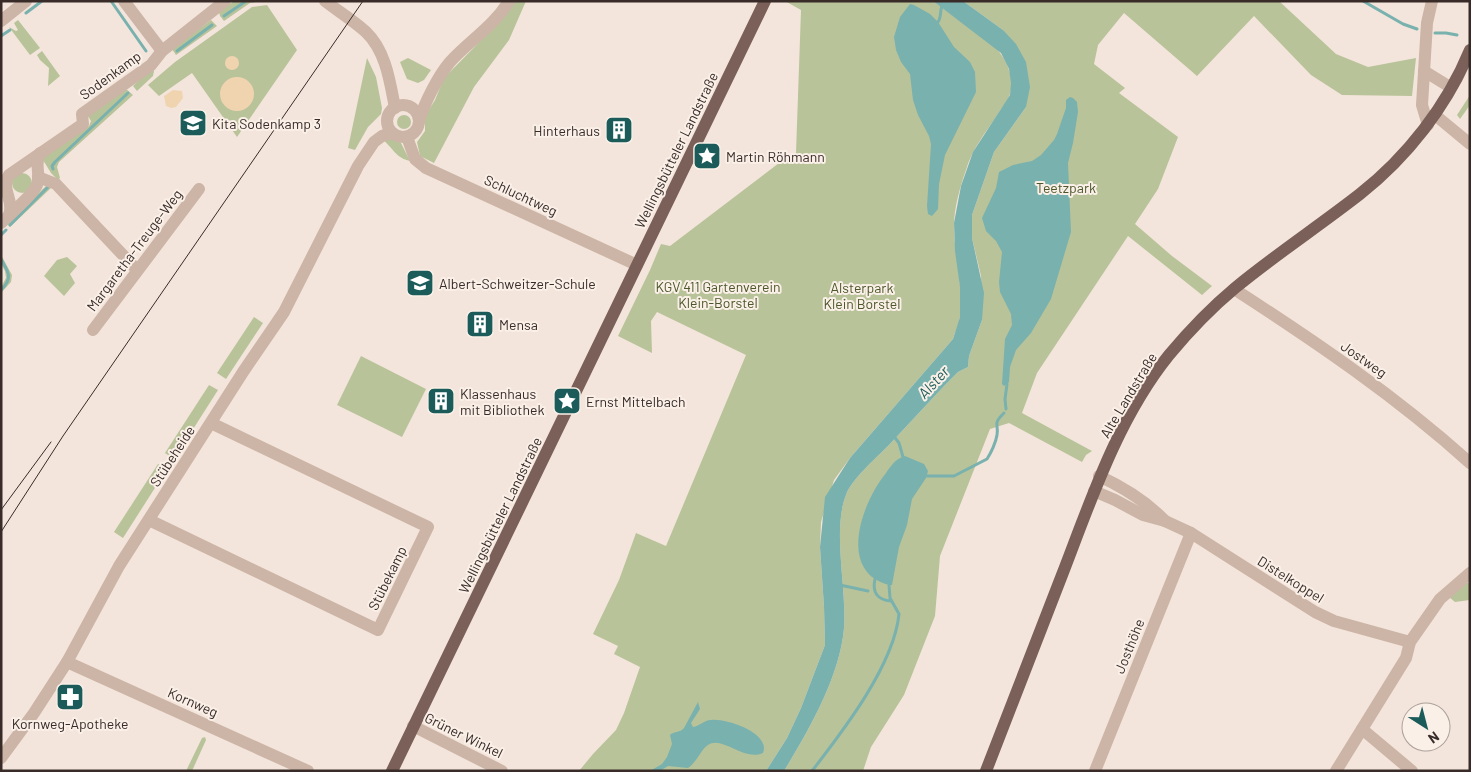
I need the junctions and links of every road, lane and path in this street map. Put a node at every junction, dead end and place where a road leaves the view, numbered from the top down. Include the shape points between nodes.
1 (26, 1) edge
2 (124, 1) edge
3 (225, 1) edge
4 (325, 1) edge
5 (509, 1) edge
6 (765, 1) edge
7 (1432, 1) edge
8 (1, 21) edge
9 (1470, 50) edge
10 (162, 51) junction
11 (1424, 71) junction
12 (1450, 88) junction
13 (427, 101) junction
14 (395, 108) junction
15 (411, 108) junction
16 (388, 119) junction
17 (1431, 120) junction
18 (419, 121) junction
19 (394, 134) junction
20 (407, 136) junction
21 (1470, 144) edge
22 (40, 153) junction
23 (358, 166) junction
24 (38, 177) junction
25 (3, 184) edge
26 (199, 188) dead end
27 (5, 219) edge
28 (637, 265) junction
29 (137, 270) junction
30 (1234, 289) junction
31 (93, 330) dead end
32 (211, 423) junction
33 (1470, 464) edge
34 (1099, 476) junction
35 (1094, 491) junction
36 (149, 520) junction
37 (1166, 521) junction
38 (1191, 533) junction
39 (1470, 573) edge
40 (1410, 642) junction
41 (67, 662) junction
42 (413, 726) junction
43 (1362, 729) junction
44 (1, 758) edge
45 (308, 771) edge
46 (392, 771) edge
47 (502, 771) edge
48 (986, 771) edge
49 (1095, 771) edge
50 (1336, 771) edge
51 (1412, 771) edge

1 - 8 street
2 - 10 street
3 - 10 street, Sodenkamp
4 - 14 street via 367,33 381,54
5 - 13 street via 487,28 449,63
6 - 28 main road, Wellingsbütteler Landstraße
7 - 11 street
9 - 12 main road, Alte Landstraße
10 - 22 street, Sodenkamp via 150,65 82,114 83,124
11 - 12 street
11 - 17 street via 1422,105
12 - 17 main road, Alte Landstraße
13 - 15 street
13 - 18 street
14 - 15 street via 402,105
14 - 16 street
15 - 18 street
16 - 19 street via 388,126
16 - 23 street, Stübeheide via 368,138
17 - 21 street
17 - 30 main road, Alte Landstraße via 1399,158 1361,194
18 - 20 street via 416,131
19 - 20 street
19 - 23 street, Stübeheide via 382,136 374,142
20 - 28 street, Schluchtweg via 415,159 426,168
22 - 24 street, Sodenkamp
22 - 25 street, Sodenkamp via 9,175
23 - 32 street, Stübeheide via 284,312
24 - 27 street, Sodenkamp via 34,189
24 - 29 street via 56,184
25 - 27 street, Sodenkamp via 12,207
26 - 29 street, Margaretha-Treuge-Weg
28 - 42 main road, Wellingsbütteler Landstraße
29 - 31 street, Margaretha-Treuge-Weg
30 - 33 street, Jostweg via 1367,378
30 - 34 main road, Alte Landstraße via 1192,328 1168,357 1134,408
32 - 36 street, Stübeheide
32 - 36 street, Stübekamp via 428,527 378,630
34 - 35 main road, Alte Landstraße
34 - 37 street, Distelkoppel via 1151,505
35 - 37 street, Distelkoppel via 1143,516
35 - 48 main road, Alte Landstraße
36 - 41 street, Stübeheide via 117,570
37 - 38 street, Distelkoppel
38 - 40 street, Distelkoppel via 1315,612 1334,621
38 - 49 street, Josthöhe
39 - 40 street via 1440,599
40 - 43 street via 1406,658
41 - 44 street, Stübeheide
41 - 45 street, Kornweg
42 - 46 main road, Wellingsbütteler Landstraße
42 - 47 street, Grüner Winkel
43 - 50 street
43 - 51 street

